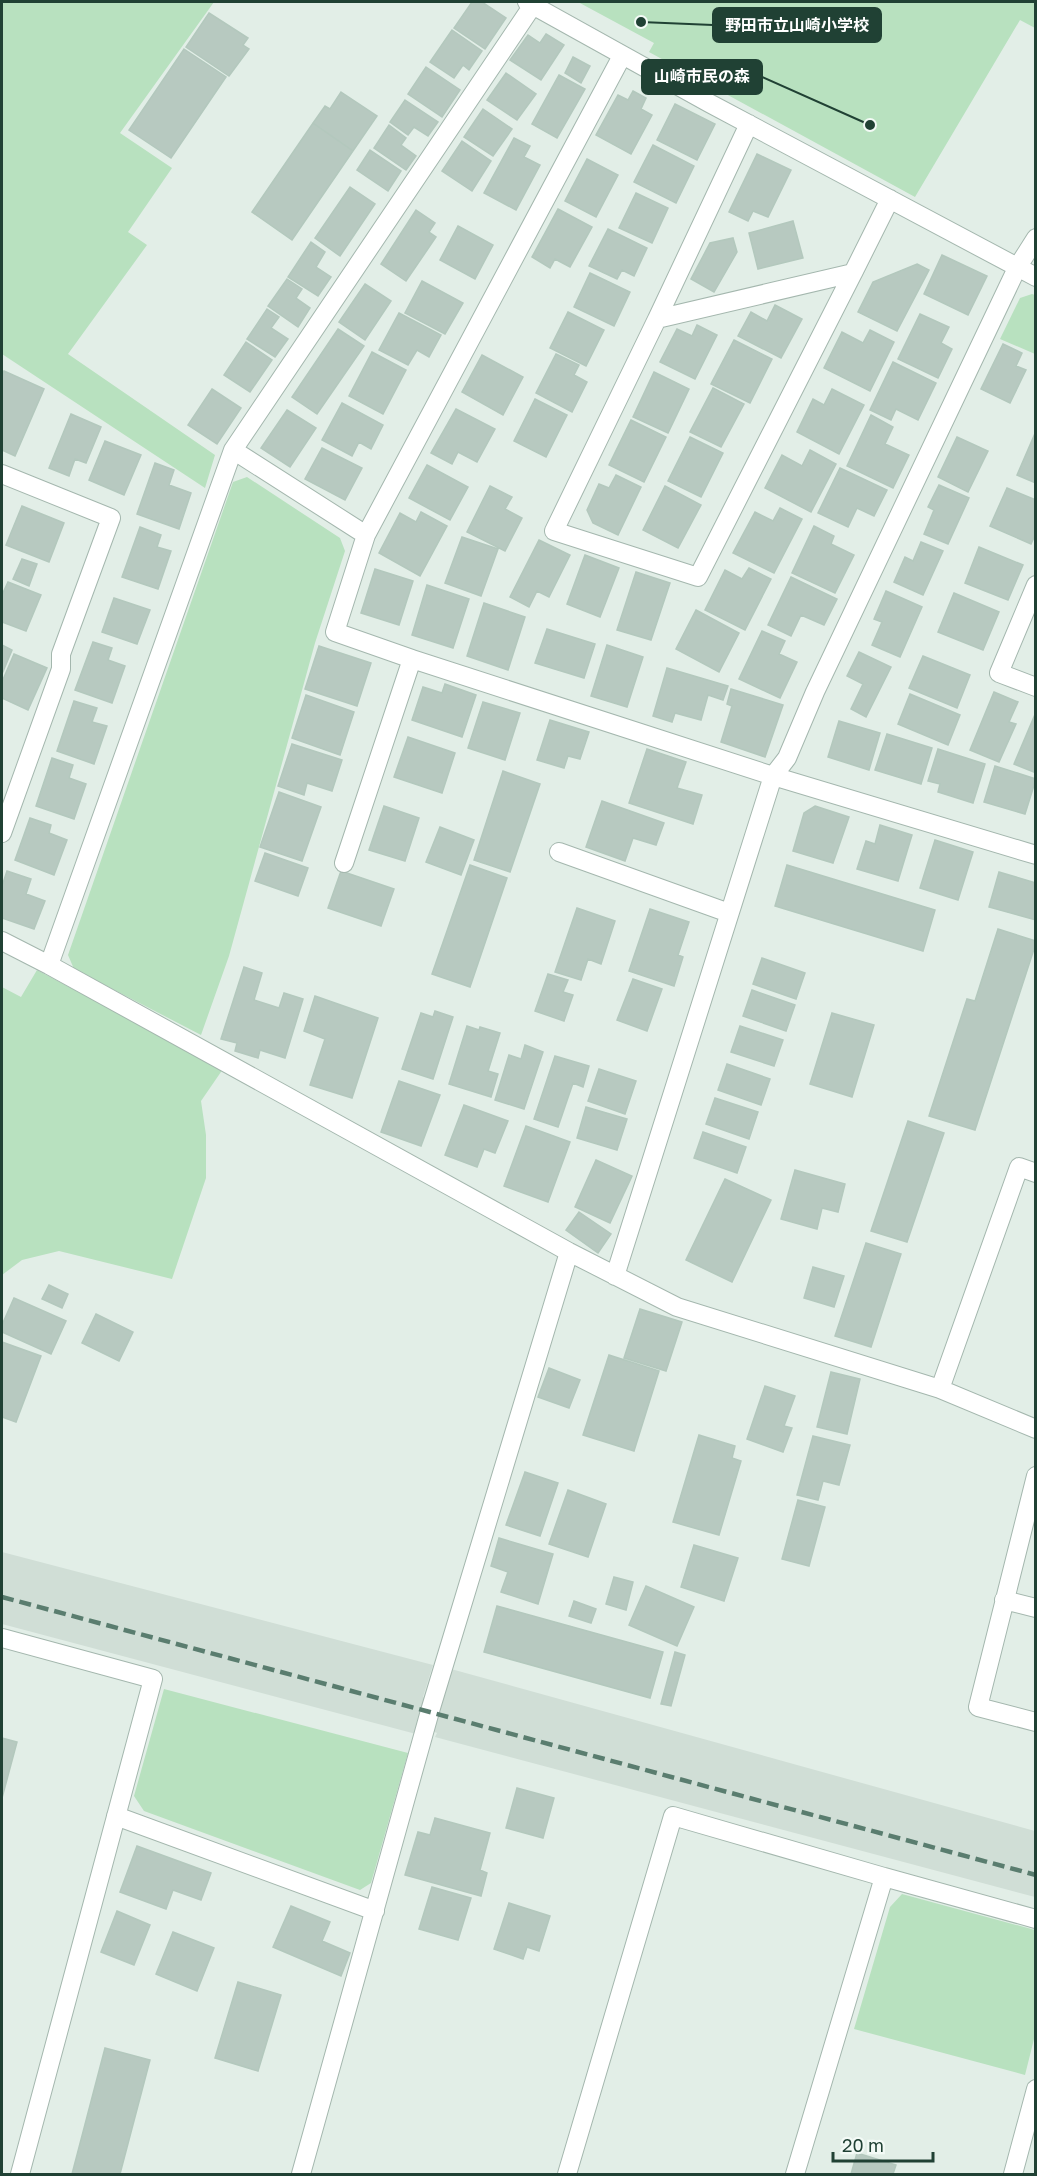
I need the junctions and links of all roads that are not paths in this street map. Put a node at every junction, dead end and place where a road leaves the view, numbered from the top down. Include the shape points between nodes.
1 (530, 3) edge
2 (622, 56) junction
3 (749, 124) junction
4 (890, 199) junction
5 (1035, 238) edge
6 (1017, 268) junction
7 (853, 273) junction
8 (1035, 277) edge
9 (657, 319) junction
10 (232, 450) junction
11 (2, 474) edge
12 (366, 535) junction
13 (1035, 585) edge
14 (412, 659) junction
15 (1035, 687) edge
16 (772, 776) junction
17 (2, 833) edge
18 (559, 852) dead end
19 (1035, 855) edge
20 (344, 863) dead end
21 (729, 912) junction
22 (2, 941) edge
23 (50, 965) junction
24 (1035, 1173) edge
25 (569, 1252) junction
26 (615, 1276) junction
27 (940, 1389) junction
28 (1035, 1429) edge
29 (1035, 1476) edge
30 (1004, 1600) junction
31 (1035, 1608) edge
32 (2, 1638) edge
33 (1035, 1722) edge
34 (116, 1816) junction
35 (884, 1877) junction
36 (375, 1911) junction
37 (1035, 1919) edge
38 (1035, 2089) edge
39 (20, 2175) edge
40 (301, 2175) edge
41 (567, 2175) edge
42 (795, 2175) edge
43 (1013, 2175) edge

1 - 2 street
1 - 10 street
2 - 3 street
2 - 12 street
3 - 4 street
3 - 9 street
4 - 6 street
4 - 7 street
5 - 6 street
6 - 8 street
6 - 16 street via 787,758
7 - 9 street
7 - 9 street via 698,577 554,531
10 - 12 street
10 - 23 street
11 - 17 street via 111,518
12 - 14 street via 335,632
13 - 15 street via 999,673
14 - 16 street
14 - 20 street
16 - 19 street
16 - 21 street
18 - 21 street
21 - 26 street
22 - 23 street
23 - 25 street
24 - 27 street via 1019,1167
25 - 26 street
25 - 36 street via 430,1712
26 - 27 street via 677,1307
27 - 28 street
29 - 30 street
30 - 31 street
30 - 33 street via 978,1707
32 - 34 street via 153,1678
34 - 36 street
34 - 39 street
35 - 37 street
35 - 41 street via 674,1816
35 - 42 street
36 - 40 street
38 - 43 street

